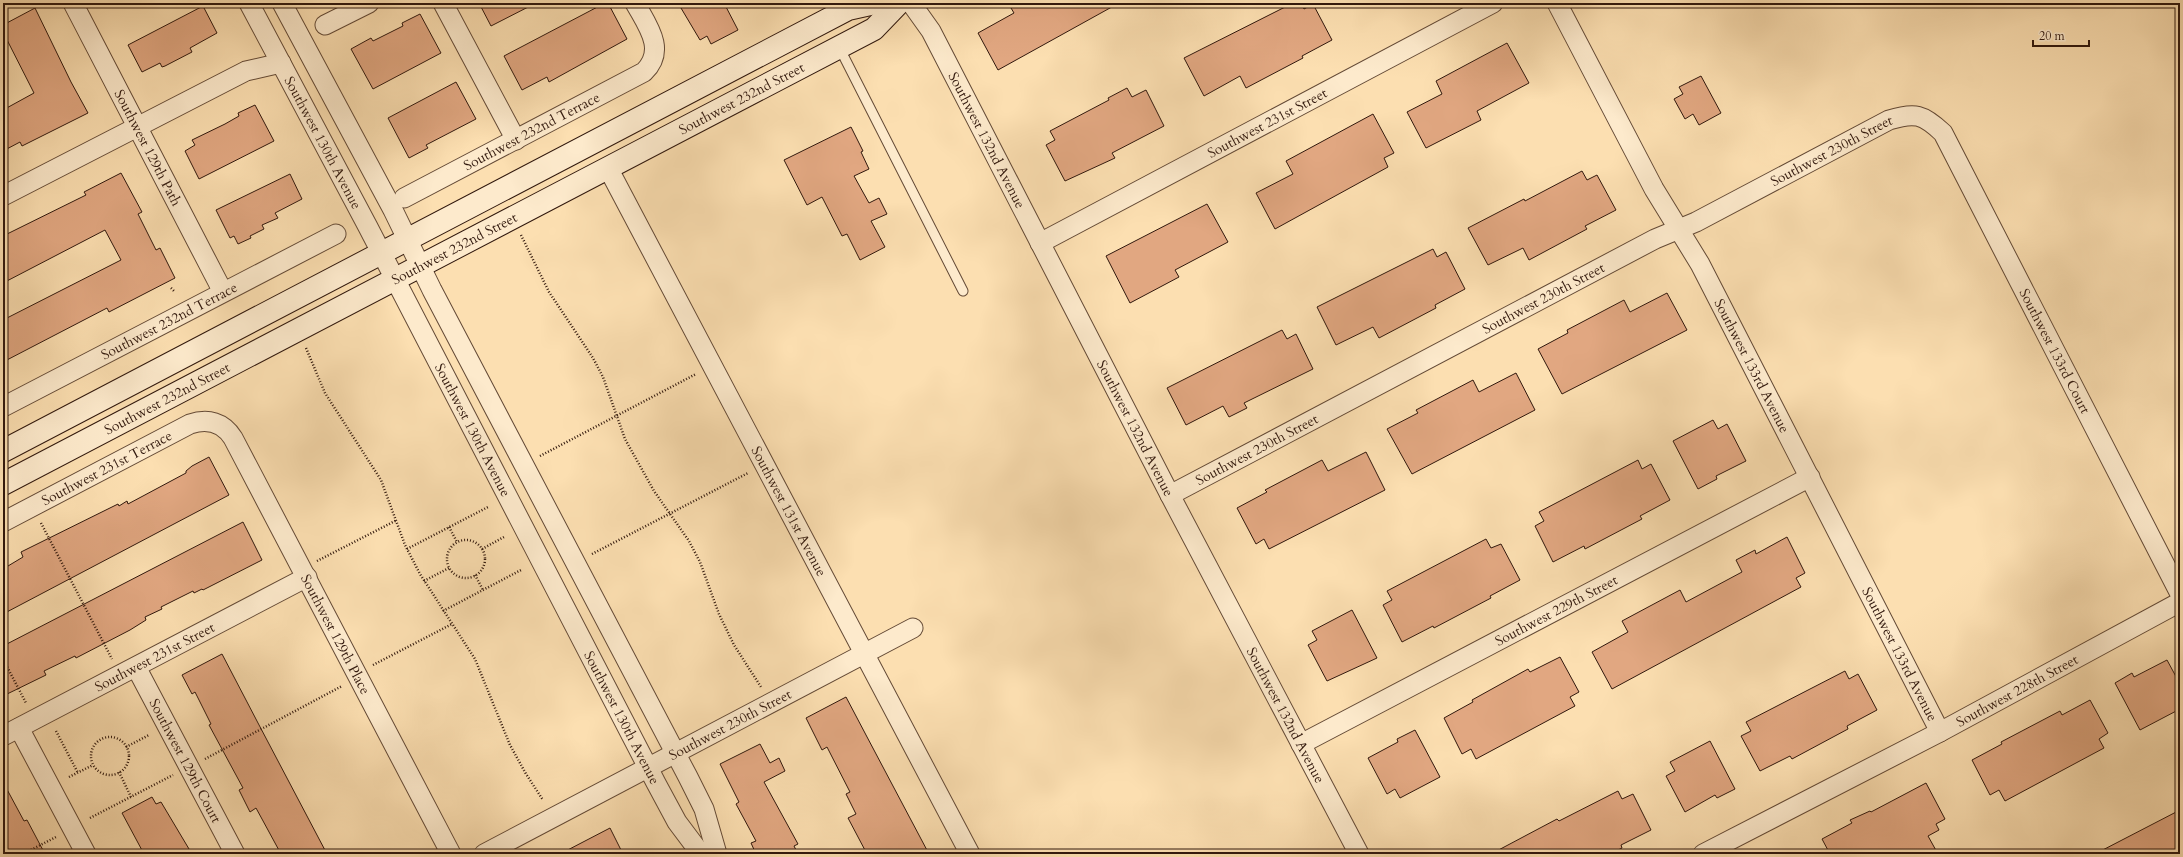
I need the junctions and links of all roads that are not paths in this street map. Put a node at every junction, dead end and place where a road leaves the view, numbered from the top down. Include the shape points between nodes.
1 (73, 3) edge
2 (249, 3) edge
3 (369, 3) edge
4 (443, 3) edge
5 (635, 3) edge
6 (875, 3) edge
7 (899, 3) edge
8 (911, 3) edge
9 (1493, 3) edge
10 (1557, 3) edge
11 (285, 5) edge
12 (325, 25) dead end
13 (839, 47) junction
14 (281, 64) junction
15 (1920, 116) joint
16 (137, 126) junction
17 (516, 140) junction
18 (608, 168) junction
19 (3, 196) edge
20 (404, 198) dead end
21 (1677, 228) junction
22 (336, 234) dead end
23 (407, 241) junction
24 (1040, 243) junction
25 (381, 254) junction
26 (420, 266) junction
27 (394, 280) junction
28 (962, 291) dead end
29 (223, 292) junction
30 (3, 407) edge
31 (213, 422) joint
32 (3, 452) edge
33 (1810, 477) junction
34 (3, 484) edge
35 (1170, 494) junction
36 (3, 522) edge
37 (311, 570) junction
38 (2180, 594) edge
39 (2180, 602) edge
40 (913, 628) dead end
41 (864, 654) junction
42 (136, 667) junction
43 (11, 732) edge
44 (1940, 732) junction
45 (1301, 744) junction
46 (675, 754) junction
47 (648, 768) junction
48 (86, 854) edge
49 (235, 854) edge
50 (451, 854) edge
51 (484, 854) edge
52 (701, 854) edge
53 (717, 854) edge
54 (970, 854) edge
55 (1359, 854) edge
56 (1703, 854) edge

1 - 16 street, Southwest 129th Path
2 - 14 street, Southwest 130th Avenue
3 - 12 street
4 - 17 street
5 - 17 street, Southwest 232nd Terrace via 654,39 654,58 648,67 638,76
6 - 23 street, Southwest 232nd Street via 848,9
7 - 13 street, Southwest 232nd Street via 874,28
8 - 24 street, Southwest 132nd Avenue via 931,31
9 - 24 street, Southwest 231st Street
10 - 21 street, Southwest 133rd Avenue
11 - 23 street
13 - 18 street, Southwest 232nd Street
13 - 28 lane
14 - 16 street via 246,71
14 - 25 street, Southwest 130th Avenue
15 - 21 street, Southwest 230th Street via 1907,115 1889,120 1696,222
15 - 38 street, Southwest 133rd Court via 1932,122 1943,133
16 - 19 street
16 - 29 street, Southwest 129th Path
17 - 20 street, Southwest 232nd Terrace
18 - 26 street, Southwest 232nd Street
18 - 41 street, Southwest 131st Avenue
21 - 33 street, Southwest 133rd Avenue via 1700,264
21 - 35 street, Southwest 230th Street
22 - 29 street, Southwest 232nd Terrace
23 - 25 street, Southwest 232nd Street
23 - 26 street
24 - 35 street, Southwest 132nd Avenue
25 - 27 street, Southwest 130th Avenue
25 - 32 street, Southwest 232nd Street
26 - 27 street, Southwest 232nd Street
26 - 46 street
27 - 34 street, Southwest 232nd Street
27 - 47 street, Southwest 130th Avenue
29 - 30 street, Southwest 232nd Terrace
31 - 36 street, Southwest 231st Terrace via 190,424
31 - 37 street, Southwest 129th Place via 224,427 233,438
33 - 44 street, Southwest 133rd Avenue
33 - 45 street, Southwest 229th Street
35 - 45 street, Southwest 132nd Avenue
37 - 42 street, Southwest 231st Street
37 - 50 street, Southwest 129th Place
39 - 44 street, Southwest 228th Street
40 - 41 street, Southwest 230th Street
41 - 46 street, Southwest 230th Street
41 - 54 street, Southwest 131st Avenue
42 - 43 street, Southwest 231st Street
42 - 49 street, Southwest 129th Court
43 - 48 street
44 - 56 street, Southwest 228th Street
45 - 55 street, Southwest 132nd Avenue
46 - 47 street, Southwest 230th Street
46 - 53 street via 704,809
47 - 51 street, Southwest 230th Street
47 - 52 street, Southwest 130th Avenue via 677,822

